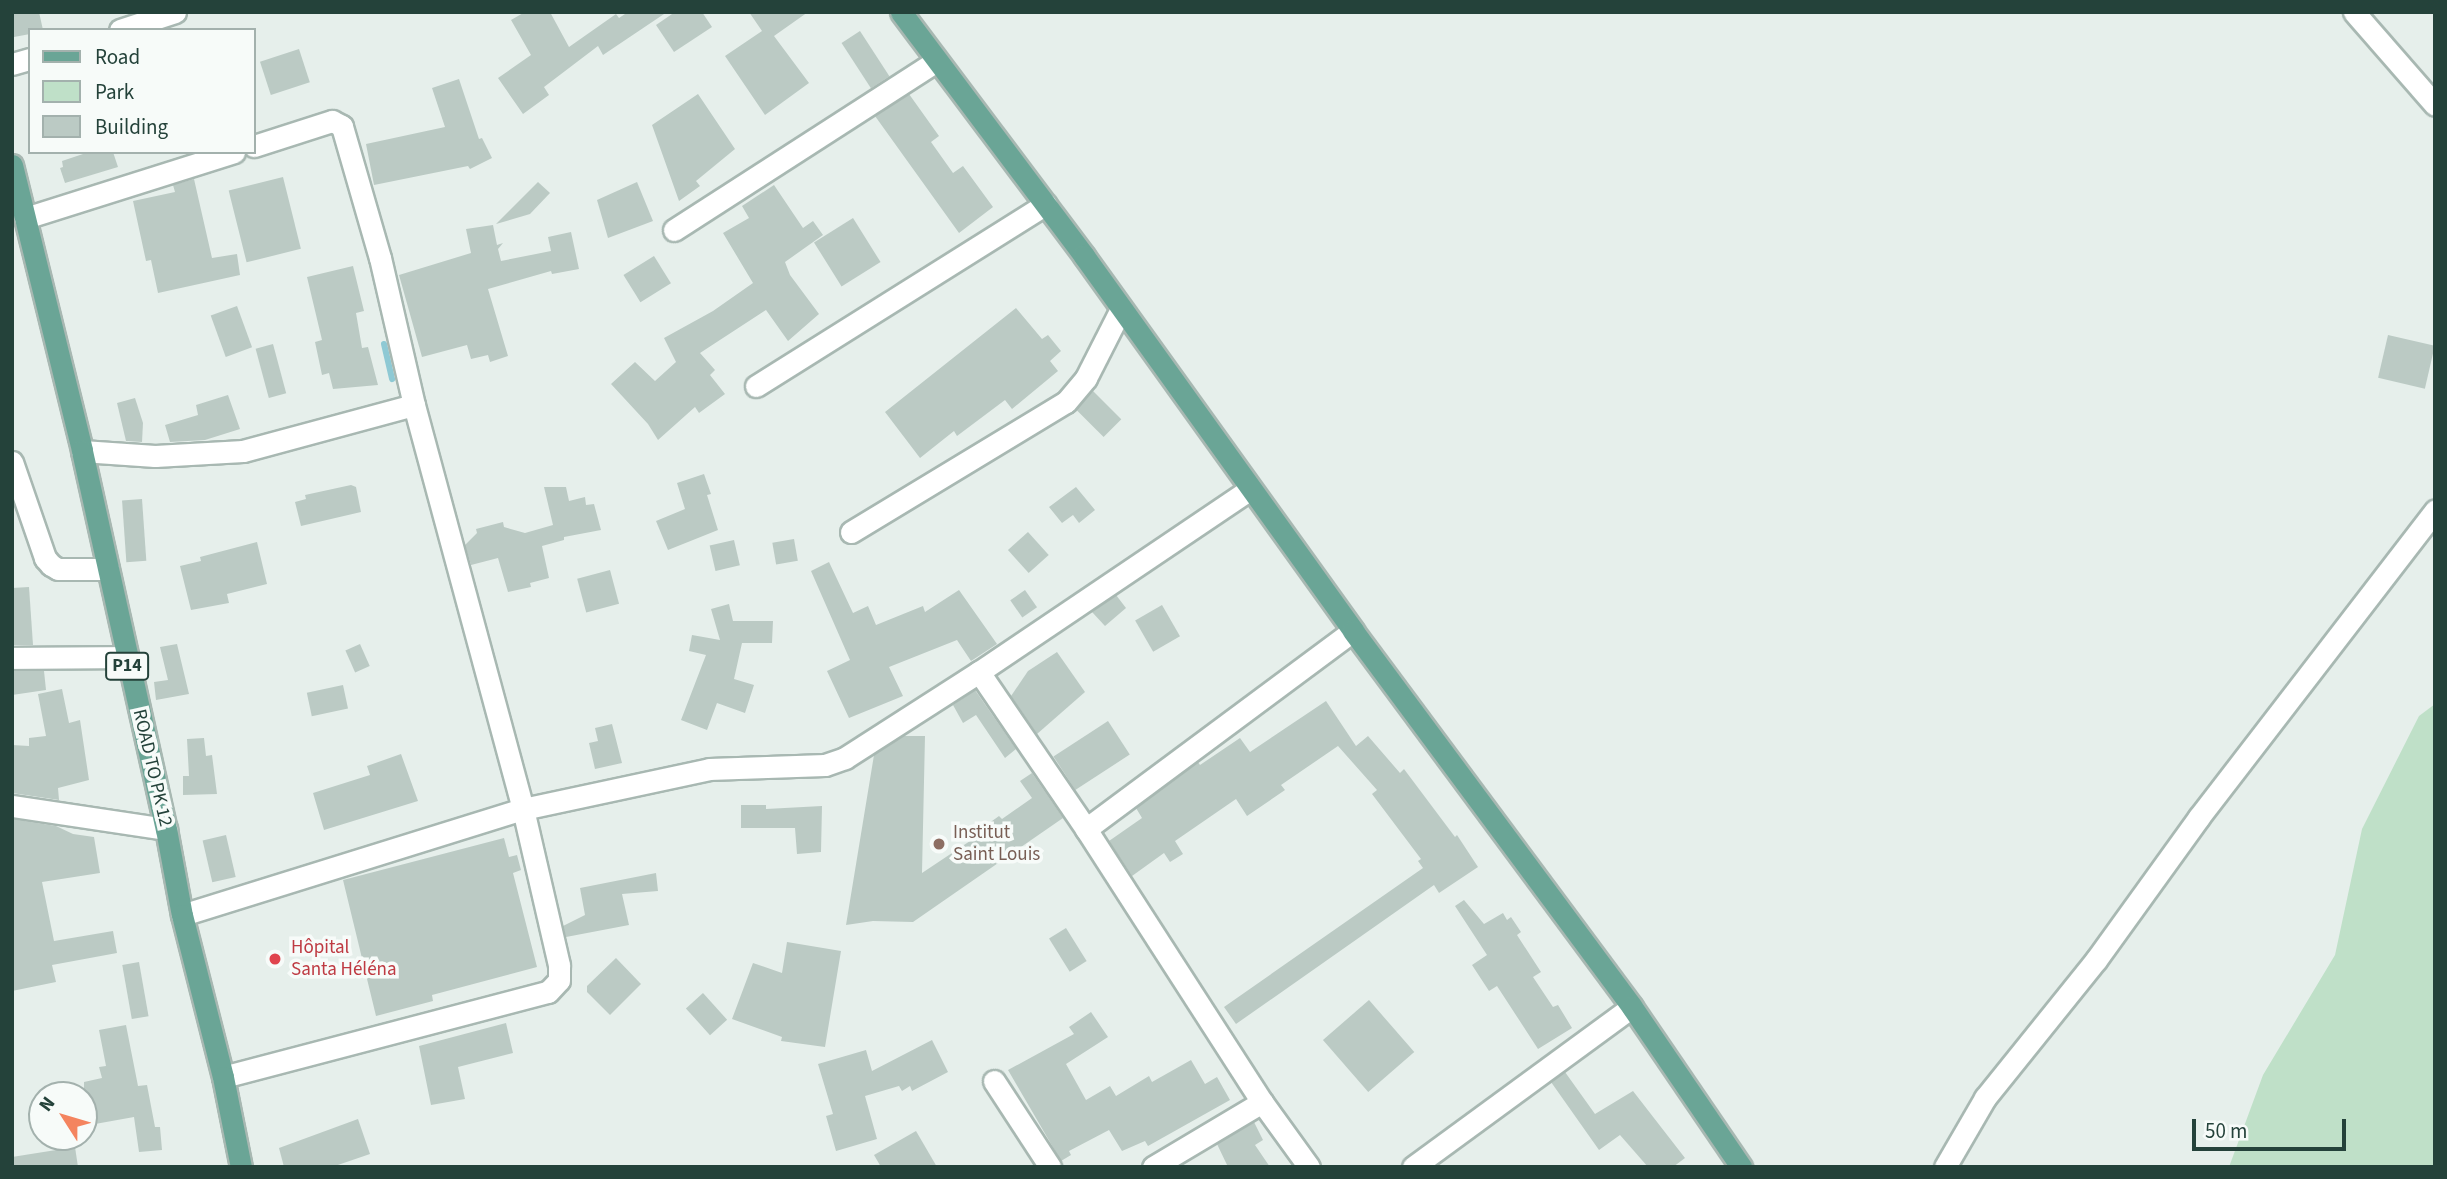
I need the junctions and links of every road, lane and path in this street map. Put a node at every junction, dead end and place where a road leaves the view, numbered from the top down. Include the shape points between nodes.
1 (175, 12) edge
2 (901, 12) edge
3 (2354, 12) edge
4 (126, 28) edge
5 (936, 61) junction
6 (2435, 105) edge
7 (256, 145) edge
8 (228, 154) edge
9 (12, 165) edge
10 (1046, 204) junction
11 (25, 218) junction
12 (674, 230) dead end
13 (1121, 309) junction
14 (756, 386) dead end
15 (414, 405) junction
16 (82, 452) junction
17 (12, 462) edge
18 (1250, 489) junction
19 (2434, 508) edge
20 (851, 532) dead end
21 (108, 569) junction
22 (1353, 631) junction
23 (125, 657) junction
24 (12, 658) edge
25 (979, 672) junction
26 (13, 808) edge
27 (523, 809) junction
28 (166, 829) junction
29 (1086, 829) junction
30 (182, 915) junction
31 (1632, 1007) junction
32 (223, 1077) junction
33 (995, 1081) dead end
34 (1262, 1102) junction
35 (1738, 1166) edge
36 (241, 1167) edge
37 (1050, 1167) edge
38 (1153, 1167) edge
39 (1309, 1167) edge
40 (1413, 1167) edge
41 (1945, 1167) edge

1 - 4 street
2 - 5 main road
3 - 6 street
5 - 10 main road
5 - 12 street
7 - 15 street via 332,121 342,125 380,258
8 - 11 street
9 - 11 main road, ROAD TO PK 12 / P14
10 - 13 main road
10 - 14 street
11 - 16 main road, ROAD TO PK 12 / P14
13 - 18 main road
13 - 20 street via 1086,378 1066,402
15 - 16 street via 243,451 155,456
15 - 27 street
16 - 21 main road, ROAD TO PK 12 / P14
17 - 21 street via 51,565 58,569
18 - 22 main road
18 - 25 street
19 - 41 street via 2096,960 1985,1098
21 - 23 main road, ROAD TO PK 12 / P14
22 - 29 street
22 - 31 main road
23 - 24 street
23 - 28 main road, ROAD TO PK 12 / P14
25 - 27 street via 864,748 825,765 709,769
25 - 29 street
26 - 28 street
27 - 30 street
27 - 32 street via 559,965 558,980 548,992
28 - 30 main road, ROAD TO PK 12 / P14
29 - 34 street
30 - 32 main road, ROAD TO PK 12 / P14
31 - 35 main road
31 - 40 street
32 - 36 main road, ROAD TO PK 12 / P14
33 - 37 street
34 - 38 street
34 - 39 street

